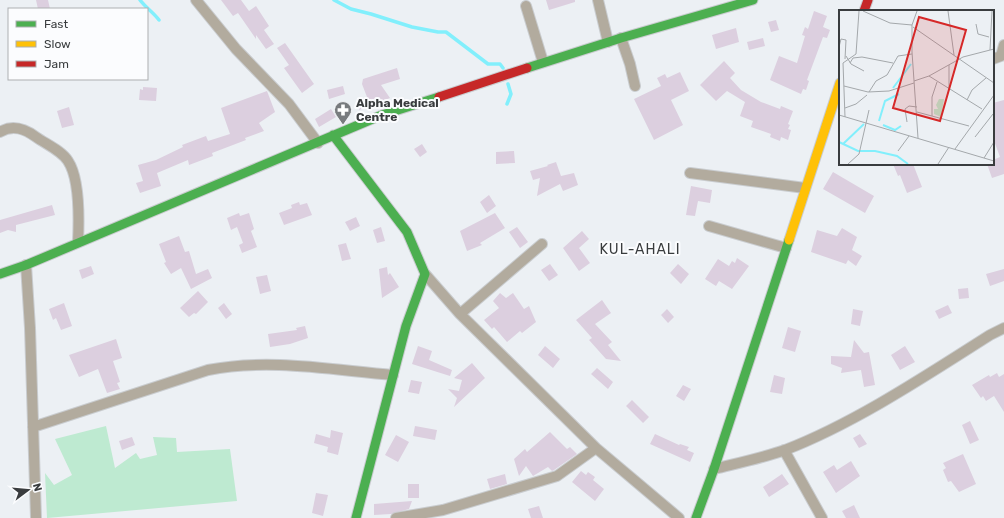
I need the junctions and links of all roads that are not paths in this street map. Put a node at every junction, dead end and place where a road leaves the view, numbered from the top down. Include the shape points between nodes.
1 (196, 0) edge
2 (598, 0) edge
3 (753, 0) edge
4 (868, 0) edge
5 (526, 6) dead end
6 (864, 10) edge
7 (621, 38) junction
8 (608, 42) junction
9 (1004, 45) edge
10 (994, 59) edge
11 (543, 62) junction
12 (635, 86) dead end
13 (839, 86) edge
14 (0, 132) edge
15 (333, 136) junction
16 (318, 143) junction
17 (690, 173) dead end
18 (805, 188) junction
19 (709, 226) dead end
20 (78, 242) junction
21 (542, 244) dead end
22 (786, 248) junction
23 (26, 266) junction
24 (0, 274) edge
25 (425, 274) junction
26 (460, 314) junction
27 (1004, 328) edge
28 (393, 375) junction
29 (34, 427) junction
30 (596, 448) junction
31 (784, 450) junction
32 (714, 469) junction
33 (36, 518) edge
34 (356, 518) edge
35 (396, 518) edge
36 (679, 518) edge
37 (696, 518) edge
38 (822, 518) edge

1 - 16 street via 236,50 289,104
2 - 8 street
3 - 7 street
4 - 6 street
5 - 11 street
7 - 8 street
7 - 12 street
8 - 11 street
9 - 10 street via 1001,56
11 - 15 street via 421,101
13 - 18 street
14 - 20 street via 14,127 27,131 68,161 75,182 79,208
15 - 16 street
15 - 25 street via 407,232
16 - 20 street
17 - 18 street
18 - 22 street
19 - 22 street
20 - 23 street
21 - 26 street
22 - 32 street
23 - 24 street
23 - 29 street
25 - 26 street
25 - 28 street via 406,326
26 - 30 street
27 - 31 street via 850,419
28 - 29 street via 269,365 224,367
28 - 34 street
29 - 33 street
30 - 35 street via 557,476 443,510
30 - 36 street
31 - 32 street
31 - 38 street
32 - 37 street

